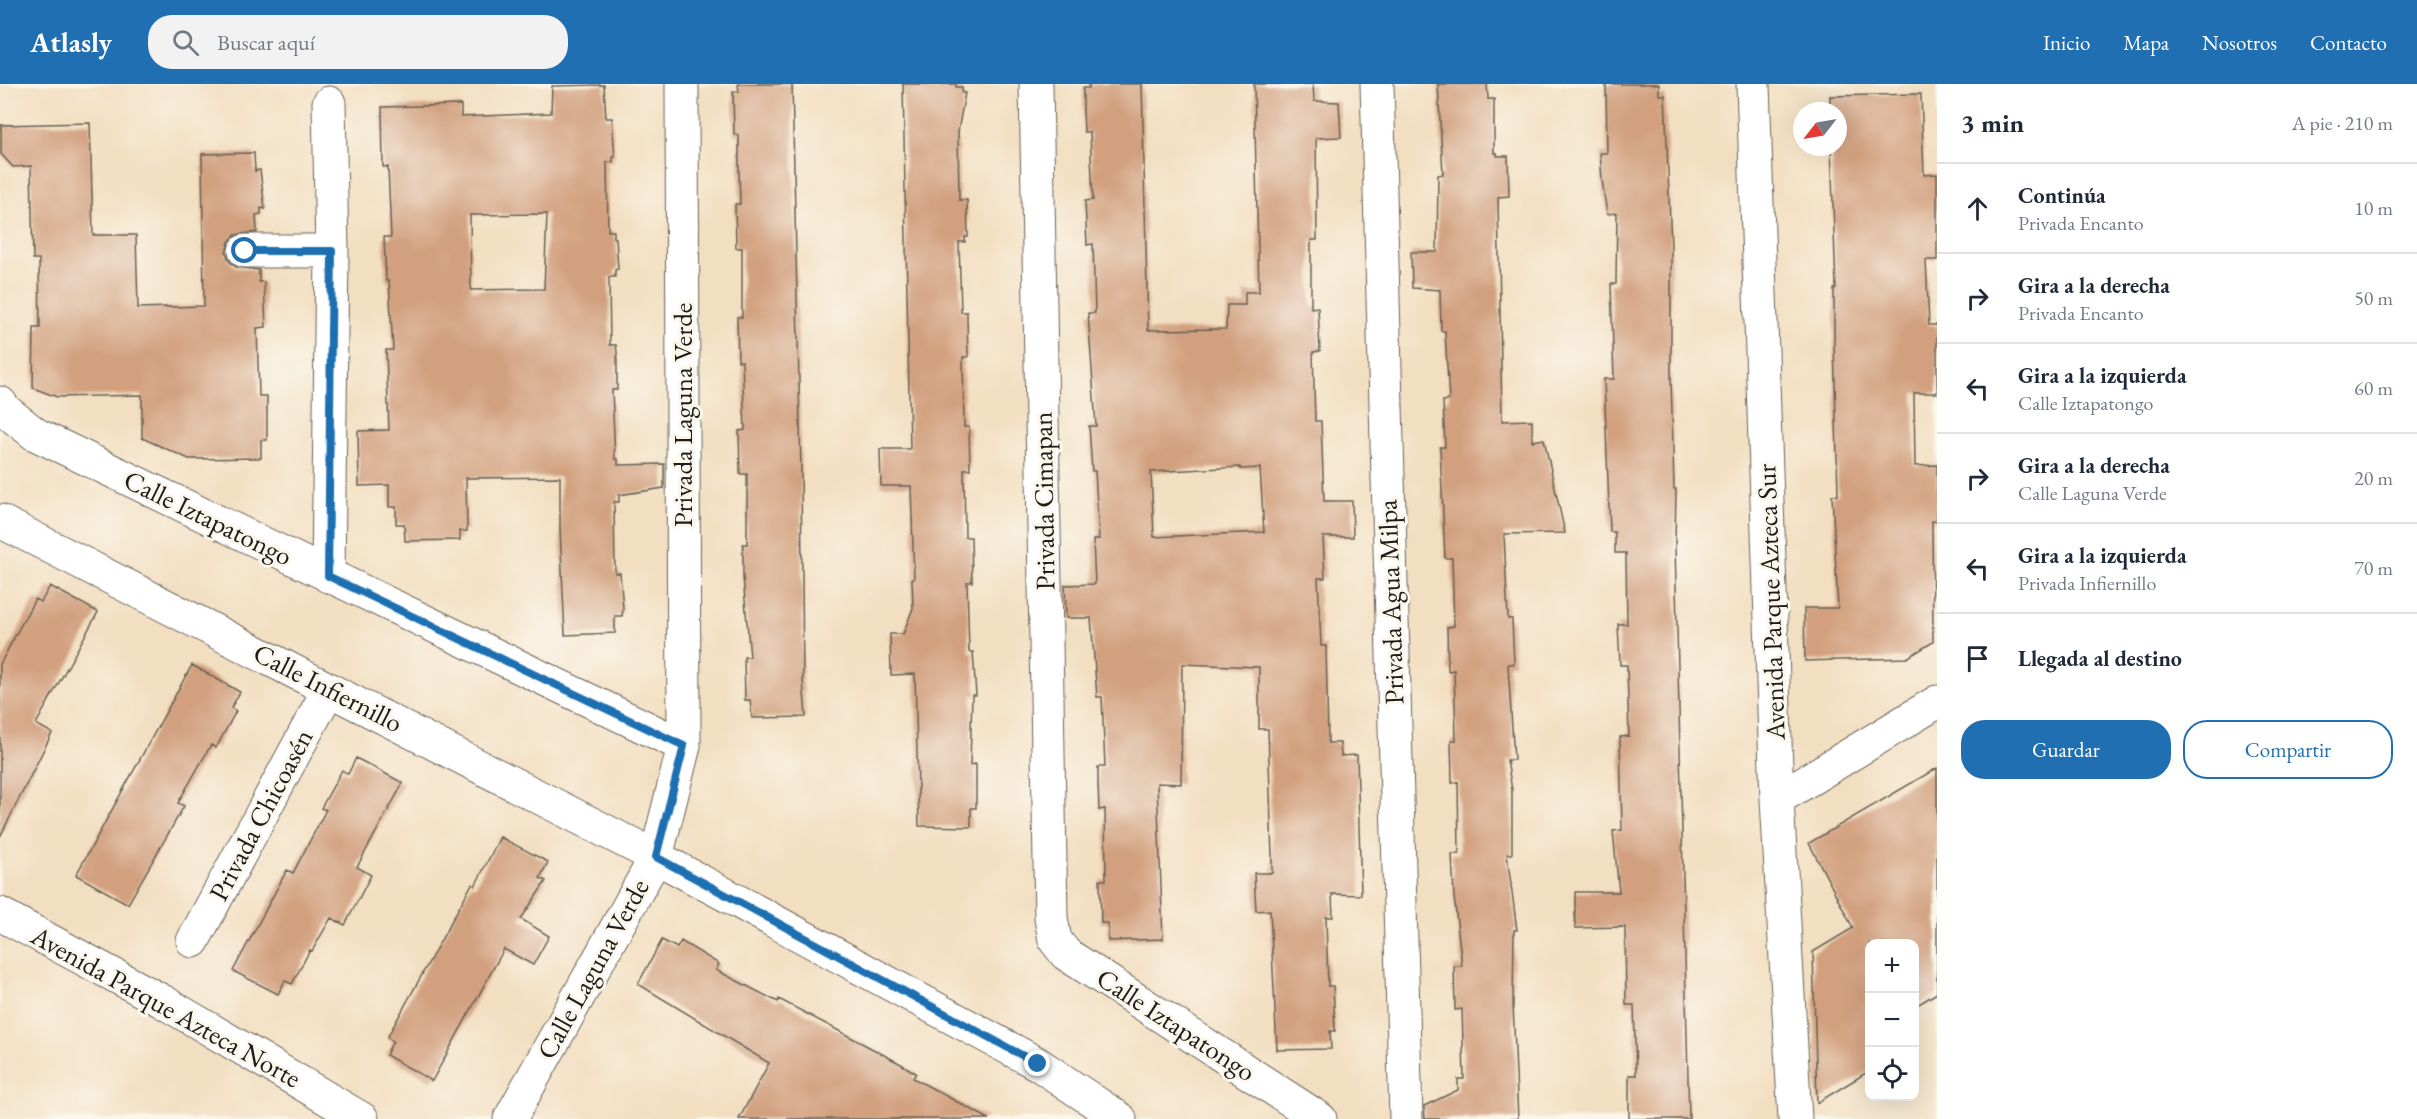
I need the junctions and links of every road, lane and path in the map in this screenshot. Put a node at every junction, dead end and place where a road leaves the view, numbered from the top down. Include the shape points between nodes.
1 (682, 84) edge
2 (1036, 84) edge
3 (1377, 84) edge
4 (1753, 84) edge
5 (329, 103) dead end
6 (245, 251) dead end
7 (332, 251) junction
8 (0, 403) edge
9 (4, 532) edge
10 (328, 576) junction
11 (329, 689) junction
12 (1937, 702) edge
13 (684, 746) junction
14 (1777, 799) junction
15 (656, 857) junction
16 (0, 914) edge
17 (1051, 918) joint
18 (193, 941) dead end
19 (362, 1119) edge
20 (510, 1119) edge
21 (1120, 1119) edge
22 (1320, 1119) edge
23 (1406, 1119) edge
24 (1795, 1119) edge

1 - 13 street, Privada Laguna Verde
2 - 17 street, Privada Cimapan
3 - 23 street, Privada Agua Milpa
4 - 14 street, Avenida Parque Azteca Sur
5 - 7 street
6 - 7 street
7 - 10 street
8 - 10 street, Calle Iztapatongo via 35,434
9 - 11 street, Calle Infiernillo
10 - 13 street, Calle Iztapatongo
11 - 15 street, Calle Infiernillo
11 - 18 street, Privada Chicoasén
12 - 14 street
13 - 15 street, Calle Laguna Verde
14 - 24 street, Avenida Parque Azteca Sur
15 - 20 street, Calle Laguna Verde
15 - 21 street, Calle Infiernillo via 1038,1064
16 - 19 street, Avenida Parque Azteca Norte via 162,1001
17 - 22 street, Calle Iztapatongo via 1055,940 1066,954

